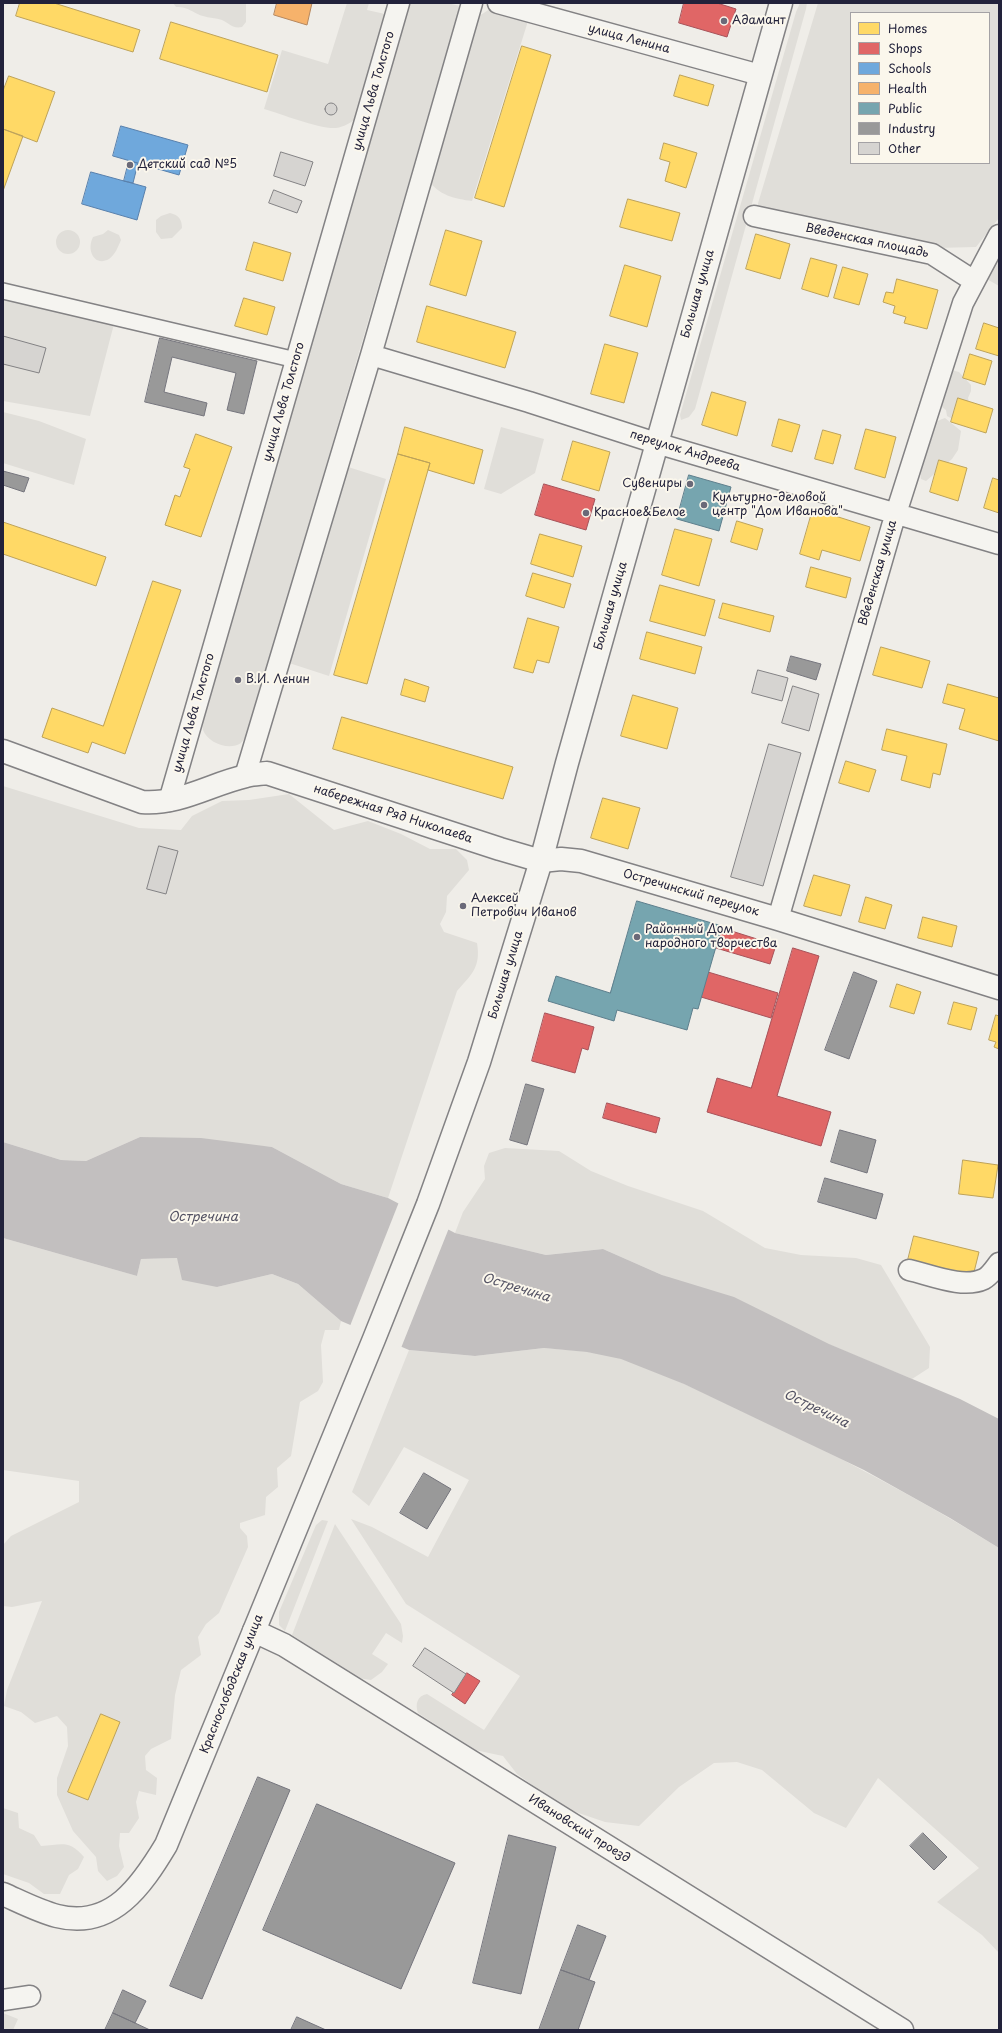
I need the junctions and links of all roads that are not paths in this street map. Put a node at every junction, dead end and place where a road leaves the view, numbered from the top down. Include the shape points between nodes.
1 (398, 3) edge
2 (472, 3) edge
3 (498, 3) edge
4 (781, 3) edge
5 (760, 75) junction
6 (754, 216) dead end
7 (999, 235) edge
8 (974, 281) junction
9 (3, 291) edge
10 (371, 355) junction
11 (296, 360) junction
12 (656, 443) junction
13 (896, 513) junction
14 (999, 544) edge
15 (3, 751) edge
16 (246, 776) junction
17 (169, 801) junction
18 (541, 861) junction
19 (778, 919) junction
20 (999, 988) edge
21 (999, 1263) edge
22 (909, 1270) dead end
23 (374, 1339) joint
24 (254, 1631) junction
25 (3, 1894) edge
26 (30, 1996) dead end
27 (3, 2000) edge
28 (902, 2030) edge

1 - 11 street, улица Льва Толстого
2 - 10 street
3 - 5 street, улица Ленина
4 - 5 main road, Большая улица
5 - 12 main road, Большая улица
6 - 8 street, Введенская площадь via 932,254
7 - 8 street, Введенская улица
8 - 13 street, Введенская улица via 962,303
9 - 11 street
10 - 12 street, переулок Андреева
10 - 16 street
11 - 17 street, улица Льва Толстого
12 - 13 street, переулок Андреева
12 - 18 main road, Большая улица
13 - 14 street, переулок Андреева
13 - 19 street, Введенская улица
15 - 17 main road, набережная Ряд Николаева via 142,802
16 - 17 main road, набережная Ряд Николаева
16 - 18 main road, набережная Ряд Николаева via 267,773
18 - 19 main road, Остречинский переулок via 581,861
18 - 23 main road, Большая улица via 479,1062 428,1204
19 - 20 main road, Остречинский переулок
21 - 22 street via 986,1278 972,1283
23 - 24 main road, Краснослободская улица
24 - 25 main road, Краснослободская улица via 166,1845 150,1871 125,1901 91,1917 70,1917 40,1911
24 - 28 main road, Ивановский проезд via 284,1644
26 - 27 street

